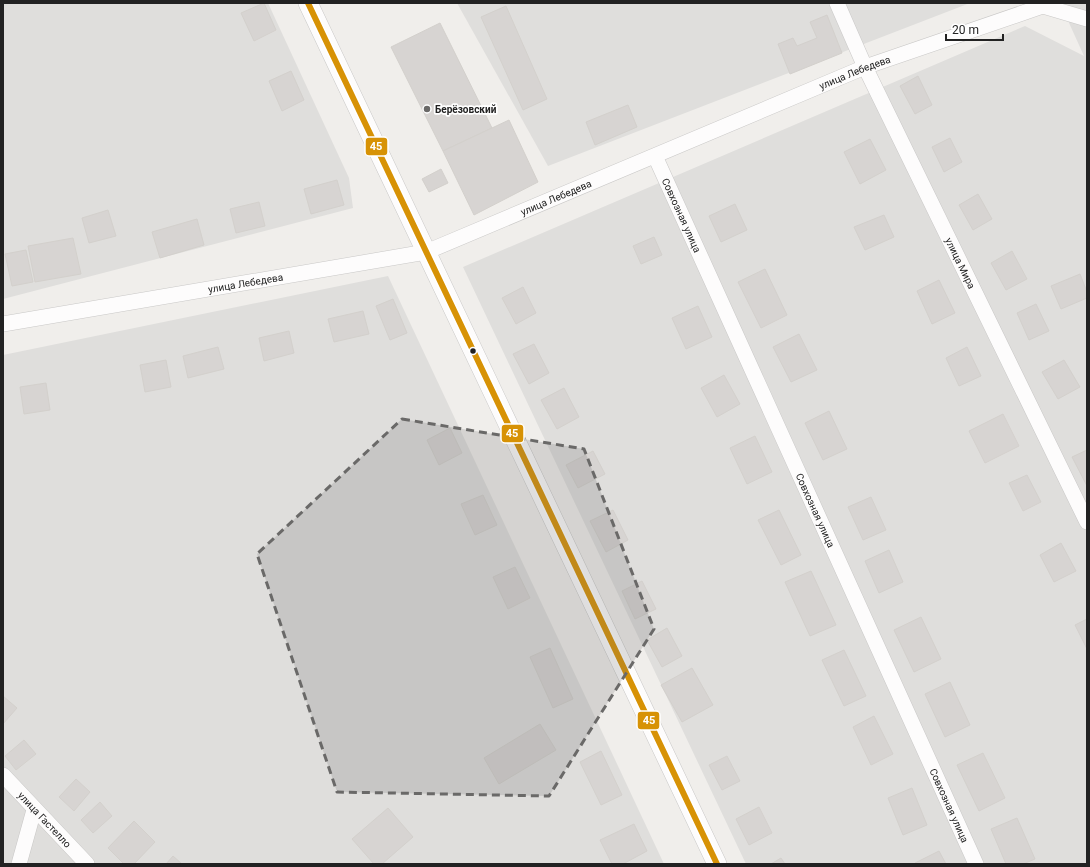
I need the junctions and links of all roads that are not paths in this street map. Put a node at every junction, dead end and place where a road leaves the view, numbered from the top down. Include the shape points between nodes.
1 (308, 3) edge
2 (837, 3) edge
3 (1087, 18) edge
4 (865, 67) junction
5 (655, 156) junction
6 (426, 252) junction
7 (3, 324) edge
8 (1087, 522) edge
9 (3, 775) edge
10 (34, 810) junction
11 (19, 864) edge
12 (87, 864) edge
13 (717, 864) edge
14 (976, 864) edge

1 - 6 street
2 - 4 street, улица Мира
3 - 4 street, улица Лебедева via 1042,6
4 - 5 street, улица Лебедева
4 - 8 street, улица Мира
5 - 6 street, улица Лебедева
5 - 14 street, Совхозная улица
6 - 7 street, улица Лебедева
6 - 13 street
9 - 10 street, улица Гастелло
10 - 11 street
10 - 12 street, улица Гастелло

